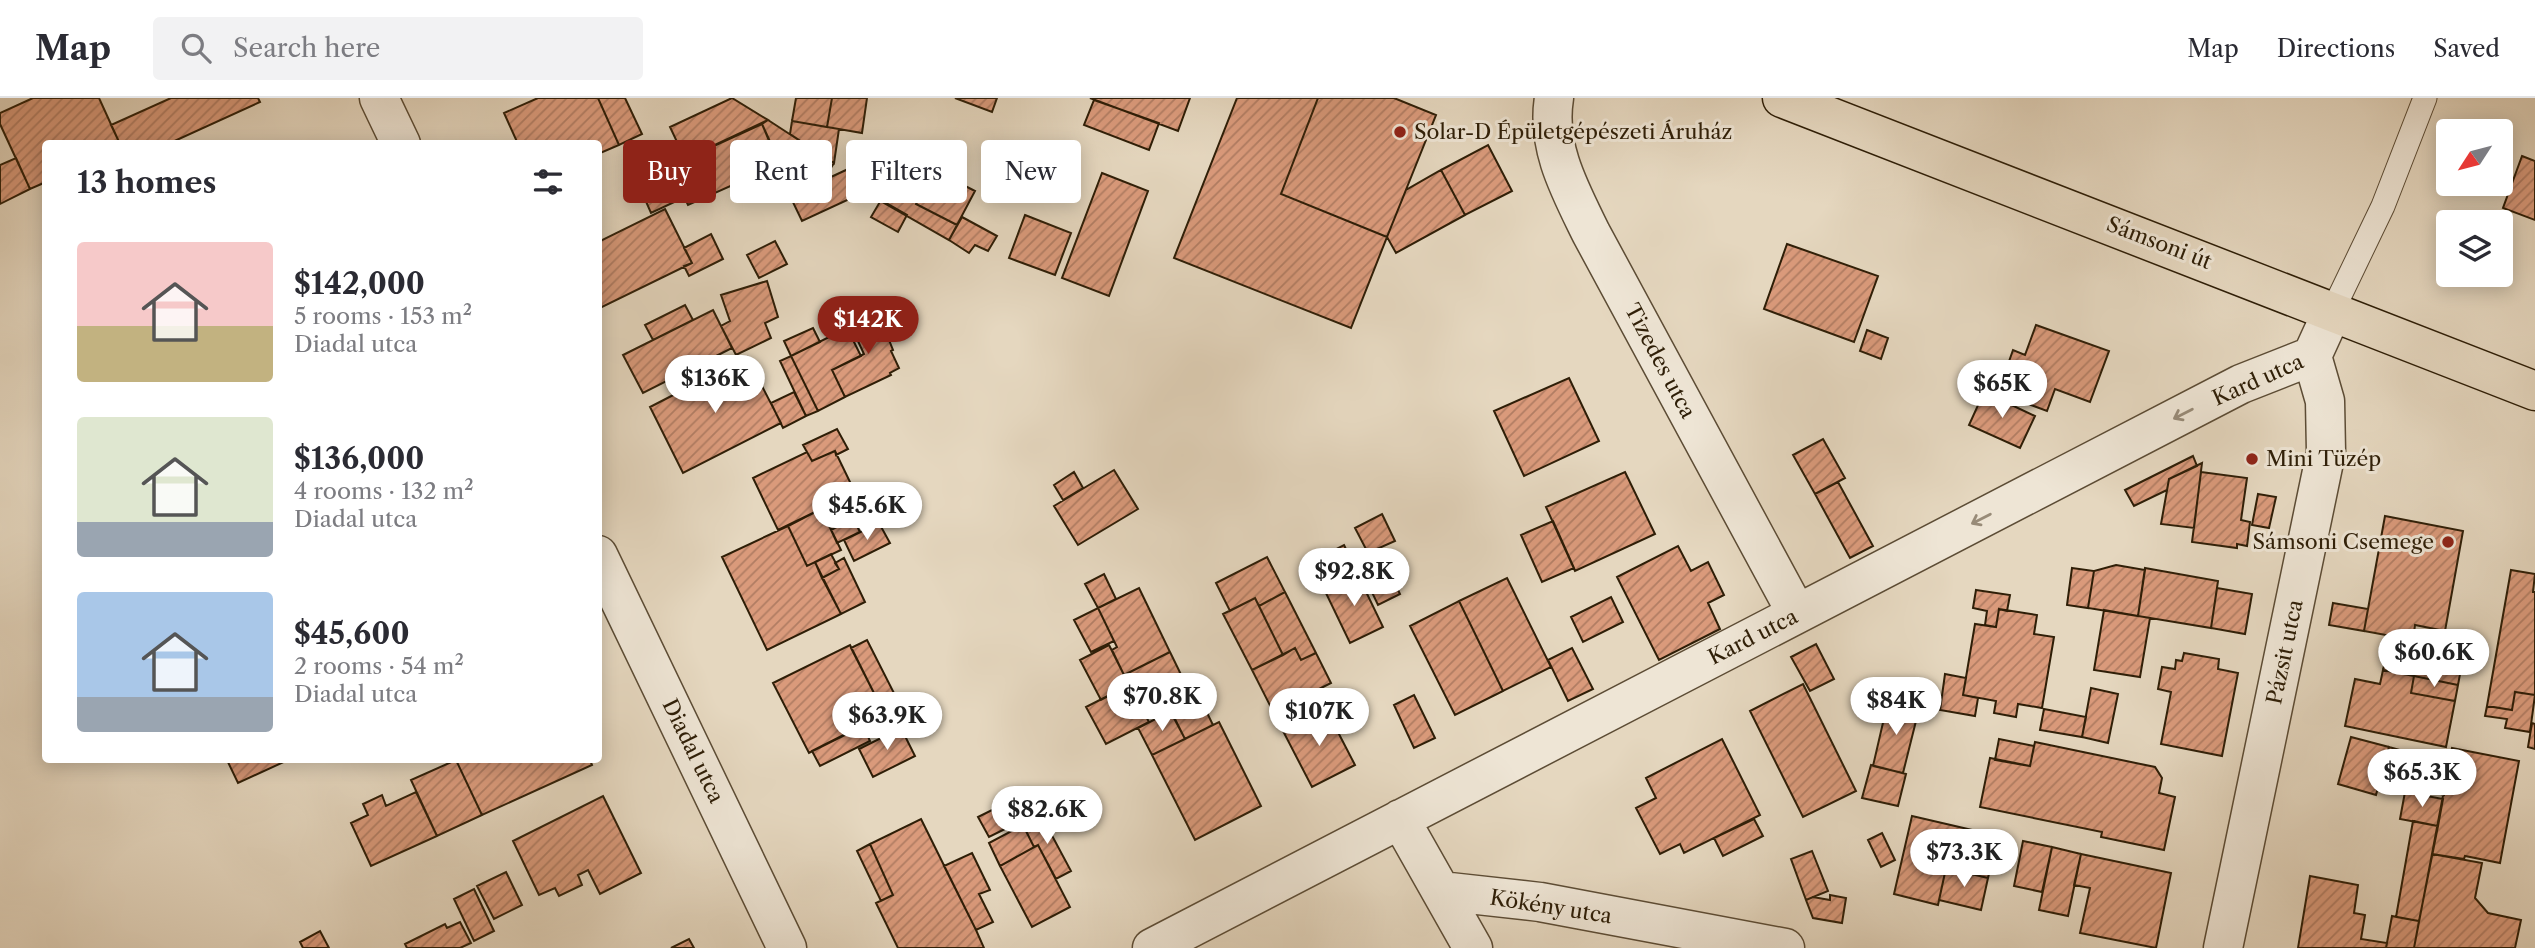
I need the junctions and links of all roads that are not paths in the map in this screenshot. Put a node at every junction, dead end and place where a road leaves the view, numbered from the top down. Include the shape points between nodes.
1 (379, 98) edge
2 (1554, 98) edge
3 (1782, 98) edge
4 (2425, 98) edge
5 (399, 140) edge
6 (2333, 310) junction
7 (2312, 356) junction
8 (2535, 391) edge
9 (602, 563) edge
10 (1797, 614) junction
11 (1400, 820) junction
12 (1441, 891) junction
13 (787, 948) edge
14 (1152, 948) edge
15 (1473, 948) edge
16 (1784, 948) edge
17 (2223, 948) edge

1 - 5 street
2 - 10 street, Tizedes utca via 1550,122 1562,174
3 - 6 main road, Sámsoni út
4 - 6 lane via 2383,205
6 - 7 street, Kard utca
6 - 8 main road, Sámsoni út
7 -> 10 street, Kard utca via 2241,384
7 - 17 street, Pázsit utca via 2325,401 2326,452
9 - 13 street, Diadal utca
10 - 11 street, Kard utca
11 - 12 street
11 - 14 street, Kard utca
12 - 15 street
12 - 16 street, Kökény utca via 1541,902

